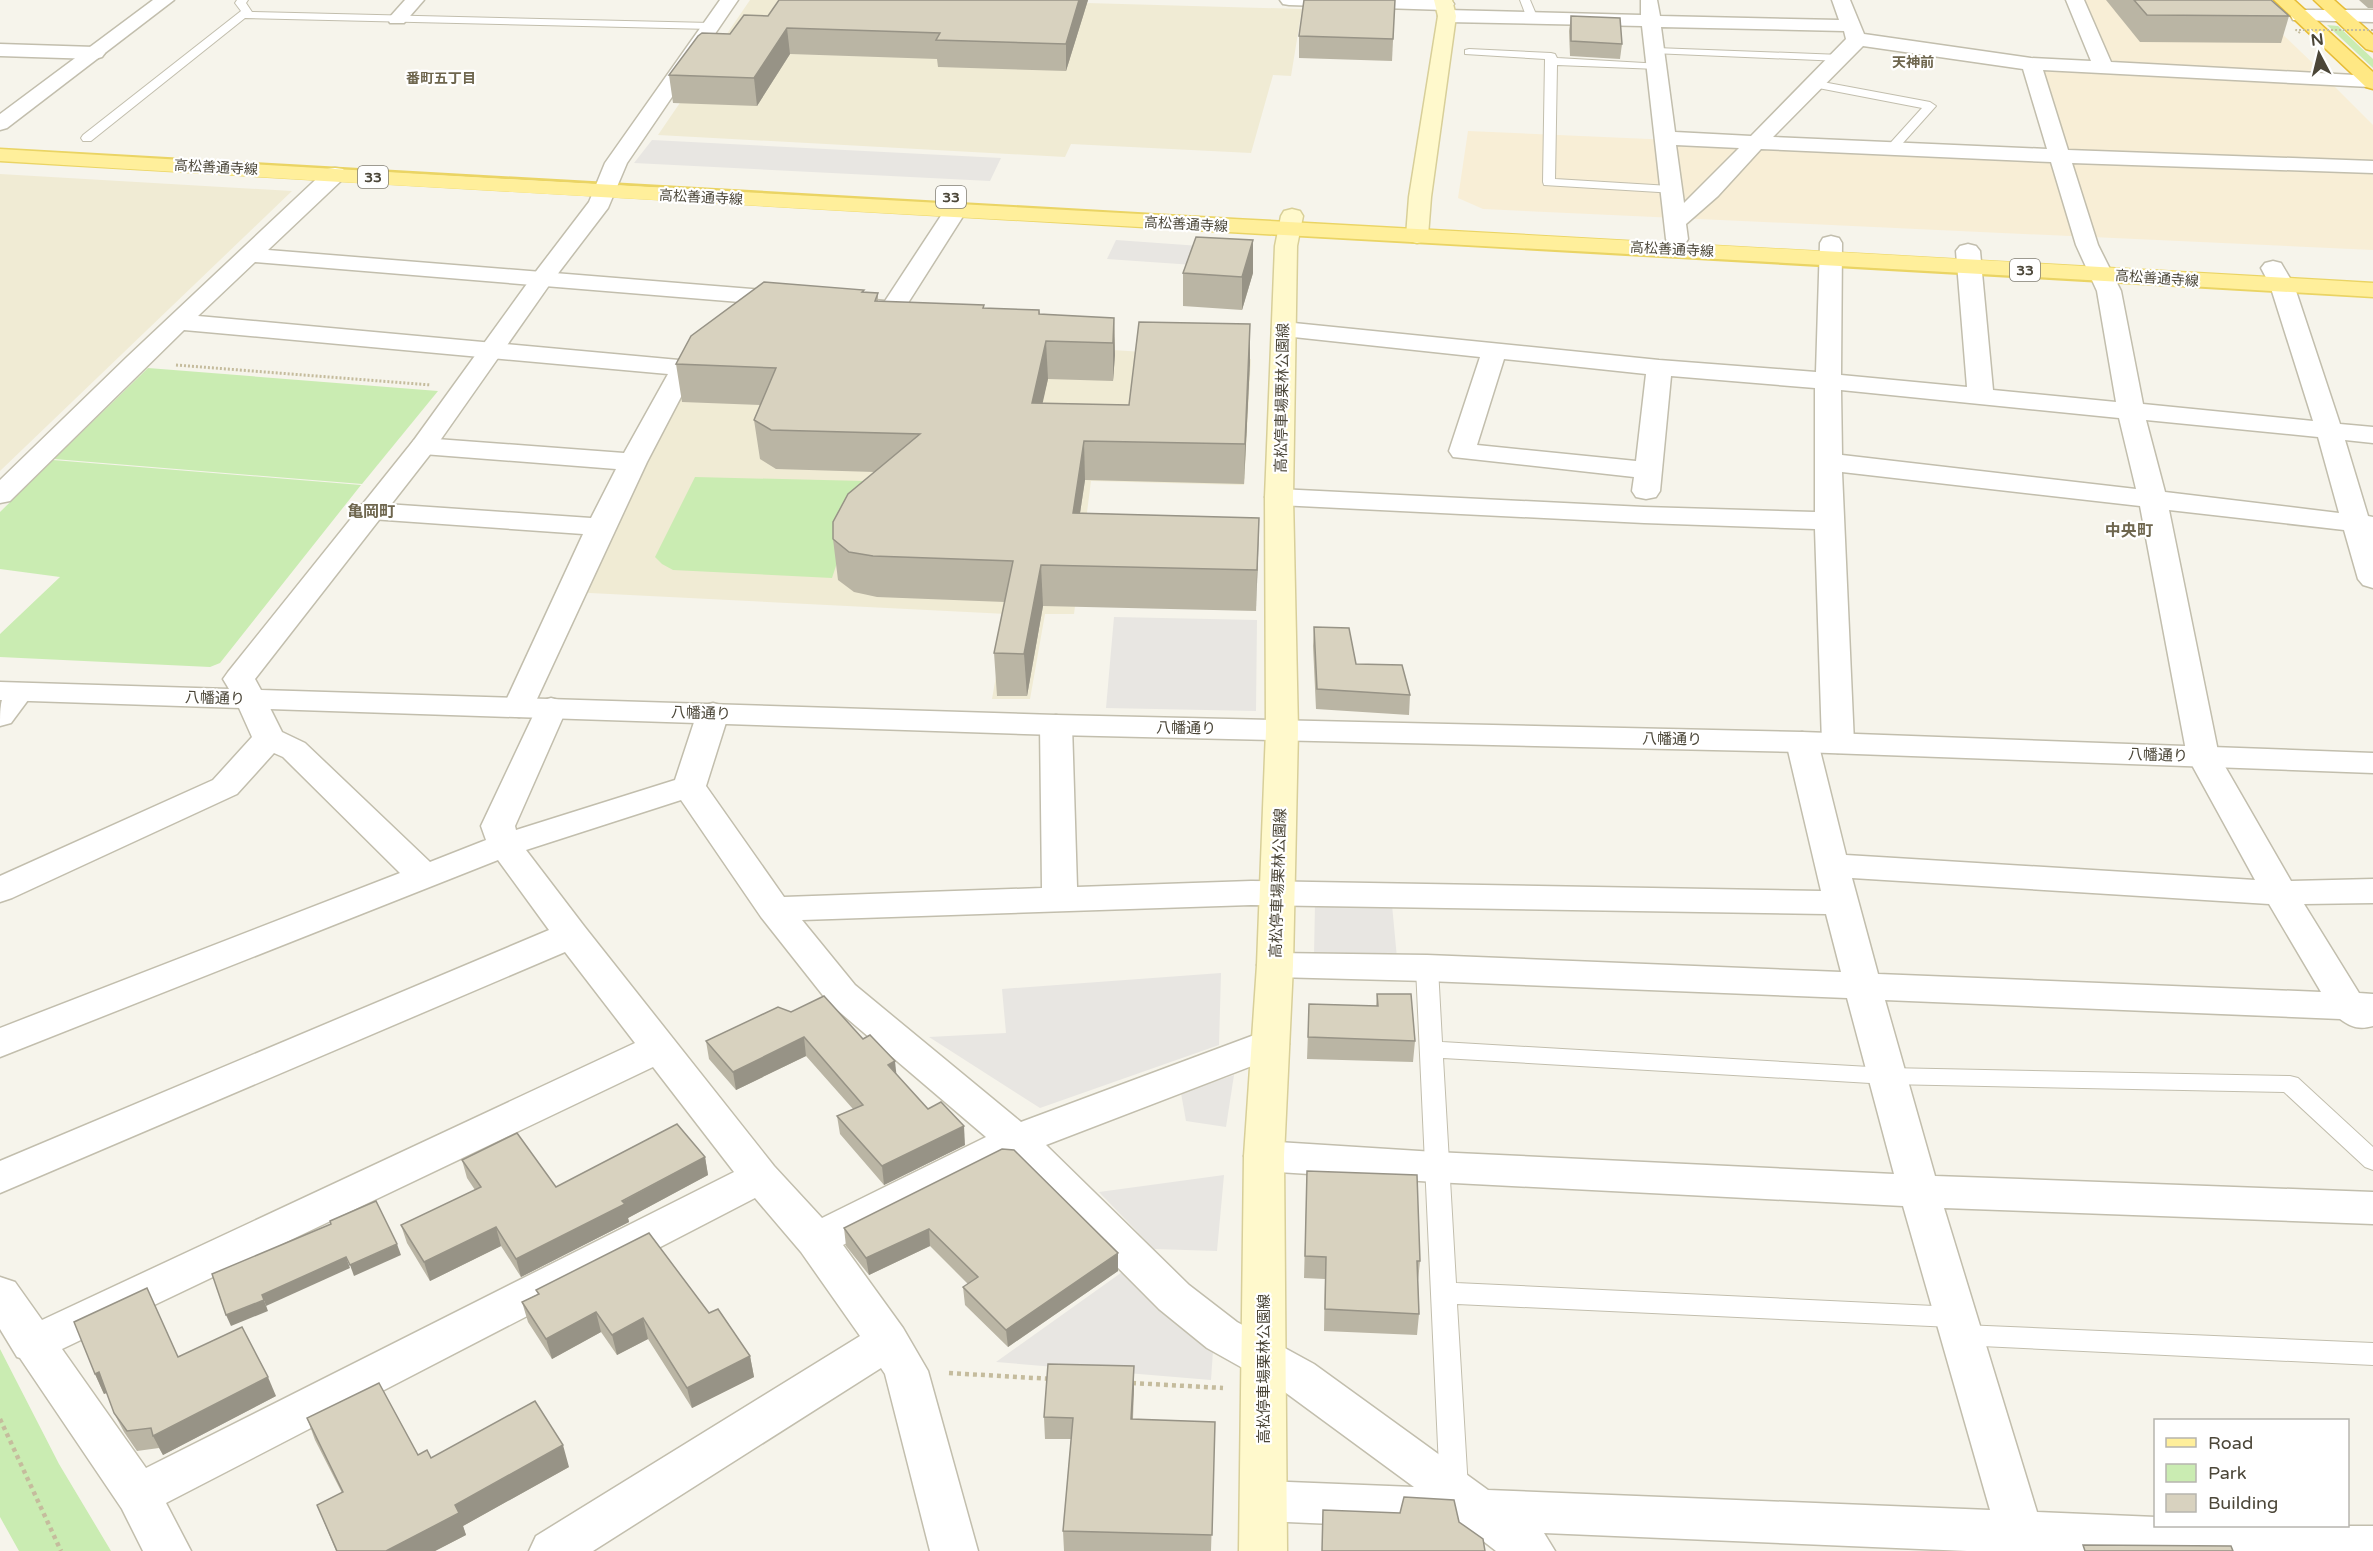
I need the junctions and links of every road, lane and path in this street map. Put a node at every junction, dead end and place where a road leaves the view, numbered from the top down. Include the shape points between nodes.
1 (165, 0) edge
2 (243, 0) edge
3 (416, 0) edge
4 (729, 0) edge
5 (1289, 0) edge
6 (1525, 0) edge
7 (1648, 0) edge
8 (1841, 0) edge
9 (2075, 0) edge
10 (2283, 0) edge
11 (2323, 0) edge
12 (1445, 7) edge
13 (243, 15) junction
14 (2341, 16) junction
15 (2373, 16) edge
16 (397, 19) junction
17 (1532, 19) junction
18 (1651, 22) junction
19 (2300, 24) junction
20 (711, 26) junction
21 (2373, 30) edge
22 (1854, 33) junction
23 (2373, 45) edge
24 (0, 50) edge
25 (1469, 52) dead end
26 (95, 53) junction
27 (1841, 58) junction
28 (1657, 59) junction
29 (1551, 61) junction
30 (2031, 64) junction
31 (2104, 69) junction
32 (2372, 82) edge
33 (1812, 84) junction
34 (0, 124) edge
35 (87, 138) dead end
36 (1666, 138) junction
37 (1757, 143) junction
38 (0, 145) edge
39 (1890, 150) junction
40 (0, 155) edge
41 (2058, 155) junction
42 (2373, 167) edge
43 (335, 174) junction
44 (607, 185) junction
45 (1670, 190) junction
46 (956, 210) junction
47 (1290, 223) junction
48 (1418, 228) junction
49 (1677, 235) junction
50 (1831, 250) junction
51 (248, 255) junction
52 (1969, 259) junction
53 (2096, 266) junction
54 (2373, 273) edge
55 (2278, 277) junction
56 (542, 279) junction
57 (2373, 290) edge
58 (834, 303) edge
59 (178, 322) junction
60 (1284, 329) junction
61 (493, 349) junction
62 (1494, 351) junction
63 (136, 362) junction
64 (684, 368) junction
65 (1659, 368) junction
66 (1828, 381) junction
67 (465, 388) junction
68 (1981, 396) junction
69 (2131, 412) junction
70 (2329, 431) junction
71 (2373, 435) edge
72 (423, 446) junction
73 (633, 462) junction
74 (1830, 462) junction
75 (1647, 470) junction
76 (0, 495) edge
77 (1279, 497) junction
78 (2153, 501) junction
79 (371, 511) junction
80 (1644, 515) junction
81 (1829, 521) junction
82 (2364, 524) edge
83 (601, 526) junction
84 (2373, 579) edge
85 (251, 699) junction
86 (6, 700) edge
87 (535, 708) junction
88 (713, 713) junction
89 (1056, 726) junction
90 (1282, 730) junction
91 (269, 738) junction
92 (1820, 743) junction
93 (2203, 756) junction
94 (2373, 763) edge
95 (689, 786) junction
96 (505, 844) junction
97 (1831, 865) junction
98 (424, 876) junction
99 (0, 890) edge
100 (2373, 891) edge
101 (2280, 893) junction
102 (1277, 894) junction
103 (1060, 899) junction
104 (1840, 903) junction
105 (774, 909) junction
106 (571, 935) junction
107 (1275, 965) junction
108 (1426, 968) junction
109 (1862, 987) junction
110 (2365, 1013) edge
111 (0, 1043) edge
112 (1270, 1044) junction
113 (659, 1048) junction
114 (1430, 1049) junction
115 (1887, 1076) junction
116 (1016, 1140) junction
117 (1264, 1156) junction
118 (2373, 1161) edge
119 (1435, 1167) junction
120 (760, 1177) junction
121 (0, 1178) edge
122 (1920, 1191) junction
123 (2373, 1209) edge
124 (816, 1240) junction
125 (1444, 1293) junction
126 (0, 1294) edge
127 (1957, 1326) junction
128 (32, 1344) junction
129 (2373, 1354) edge
130 (897, 1356) junction
131 (1263, 1356) junction
132 (1060, 1379) edge
133 (1130, 1383) edge
134 (1225, 1388) dead end
135 (0, 1419) edge
136 (138, 1495) junction
137 (1469, 1501) junction
138 (1265, 1502) junction
139 (2020, 1533) junction
140 (601, 1538) edge
141 (2373, 1547) edge
142 (61, 1551) edge
143 (166, 1551) edge
144 (553, 1551) edge
145 (954, 1551) edge
146 (1263, 1551) edge
147 (1531, 1551) edge

1 - 26 street
2 - 13 lane via 240,3 247,11
3 - 16 street
4 - 20 street
5 - 12 street
6 - 17 lane
7 - 18 street
8 - 22 street
9 - 31 street
10 - 19 highway
11 - 14 highway
12 - 17 street
12 - 48 main road
13 - 16 lane
13 - 35 lane
14 - 15 street
14 - 19 street
14 - 23 highway
16 - 20 lane
17 - 18 street
18 - 22 street
18 - 28 street
19 - 21 path, bridge via 2296,30
19 - 32 highway
20 - 44 street via 620,158
22 - 27 street via 1854,45
22 - 30 street
24 - 26 street
25 - 29 lane via 1551,56
26 - 34 street
27 - 28 lane
27 - 33 street
28 - 29 lane
28 - 36 street
29 - 45 lane via 1550,182
30 - 31 street
30 - 41 street
31 - 32 street
33 - 37 street
33 - 39 lane via 1930,106
36 - 37 street
36 - 45 street
37 - 39 street
37 - 49 street via 1710,191
38 - 44 main road, 高松善通寺線 / 33
39 - 41 street
40 - 43 main road, 高松善通寺線 / 33
41 - 42 street
41 - 53 street
43 - 44 main road, 高松善通寺線 / 33
43 - 51 street
44 - 46 main road, 高松善通寺線 / 33
44 - 47 main road, 高松善通寺線 / 33
44 - 56 street via 600,203
45 - 49 street
46 - 47 main road, 高松善通寺線 / 33
46 - 58 street via 892,309
47 - 48 main road, 高松善通寺線 / 33
47 - 60 main road, 高松停車場栗林公園線
48 - 49 main road, 高松善通寺線 / 33
49 - 50 main road, 高松善通寺線 / 33
50 - 52 main road, 高松善通寺線 / 33
50 - 66 street
51 - 56 street
51 - 59 street
52 - 53 main road, 高松善通寺線 / 33
52 - 68 street
53 - 55 main road, 高松善通寺線 / 33
53 - 69 street via 2109,291
54 - 55 main road, 高松善通寺線 / 33
55 - 57 main road, 高松善通寺線 / 33
55 - 70 street
56 - 61 street
56 - 64 street via 787,299 739,326
59 - 61 street
59 - 63 street
60 - 62 street
60 - 77 main road, 高松停車場栗林公園線
61 - 64 street
61 - 67 street
62 - 65 street
62 - 75 street via 1462,451
63 - 67 path
63 - 76 street
64 - 73 street
65 - 66 street
65 - 75 street
66 - 68 street
66 - 74 street
67 - 72 street
68 - 69 street
69 - 70 street
69 - 78 street
70 - 71 street
70 - 82 street
72 - 73 street
72 - 79 street
73 - 83 street
74 - 78 street
74 - 81 street
75 - 80 street
77 - 80 street
77 - 90 main road, 高松停車場栗林公園線
78 - 82 street
78 - 93 street
79 - 83 street
79 - 85 street via 239,679
80 - 81 street
81 - 92 street
82 - 84 street
83 - 87 street
85 - 86 street, 八幡通り
85 - 87 street, 八幡通り
85 - 91 street
87 - 88 street, 八幡通り
87 - 96 street via 498,826
88 - 89 street, 八幡通り
88 - 95 street
89 - 90 street, 八幡通り
89 - 103 street
90 - 92 street, 八幡通り
90 - 102 main road, 高松停車場栗林公園線
91 - 98 street via 294,750
91 - 99 street via 225,786
92 - 93 street, 八幡通り
92 - 97 street
93 - 94 street, 八幡通り
93 - 101 street
95 - 96 street
95 - 105 street
96 - 98 street
96 - 106 street
97 - 101 street
97 - 104 street
98 - 111 street
100 - 101 street
101 - 110 street
102 - 103 street
102 - 104 street
102 - 107 main road, 高松停車場栗林公園線
103 - 105 street
104 - 109 street
105 - 116 street via 843,994
106 - 113 street
106 - 121 street
107 - 108 street
107 - 112 main road, 高松停車場栗林公園線
108 - 109 street
108 - 114 lane
109 - 110 street
109 - 115 street
112 - 116 street
112 - 117 main road, 高松停車場栗林公園線
113 - 120 street
113 - 128 street
114 - 115 lane
114 - 119 lane
115 - 118 lane via 2290,1084
115 - 122 street
116 - 124 street
116 - 131 street via 1174,1297 1222,1335
117 - 119 street
117 - 131 main road, 高松停車場栗林公園線
119 - 122 street
119 - 125 lane
120 - 124 street
120 - 136 street
122 - 123 street
122 - 127 street
124 - 130 street
125 - 127 lane
125 - 137 lane
126 - 128 street
127 - 129 lane
127 - 139 street
128 - 136 street
130 - 132 path
130 - 140 street
130 - 145 street
131 - 137 street
131 - 138 main road, 高松停車場栗林公園線
133 - 134 path
135 - 142 path
136 - 143 street
137 - 138 street
137 - 139 street
137 - 147 street
138 - 146 main road, 高松停車場栗林公園線
139 - 141 street
140 - 144 street

